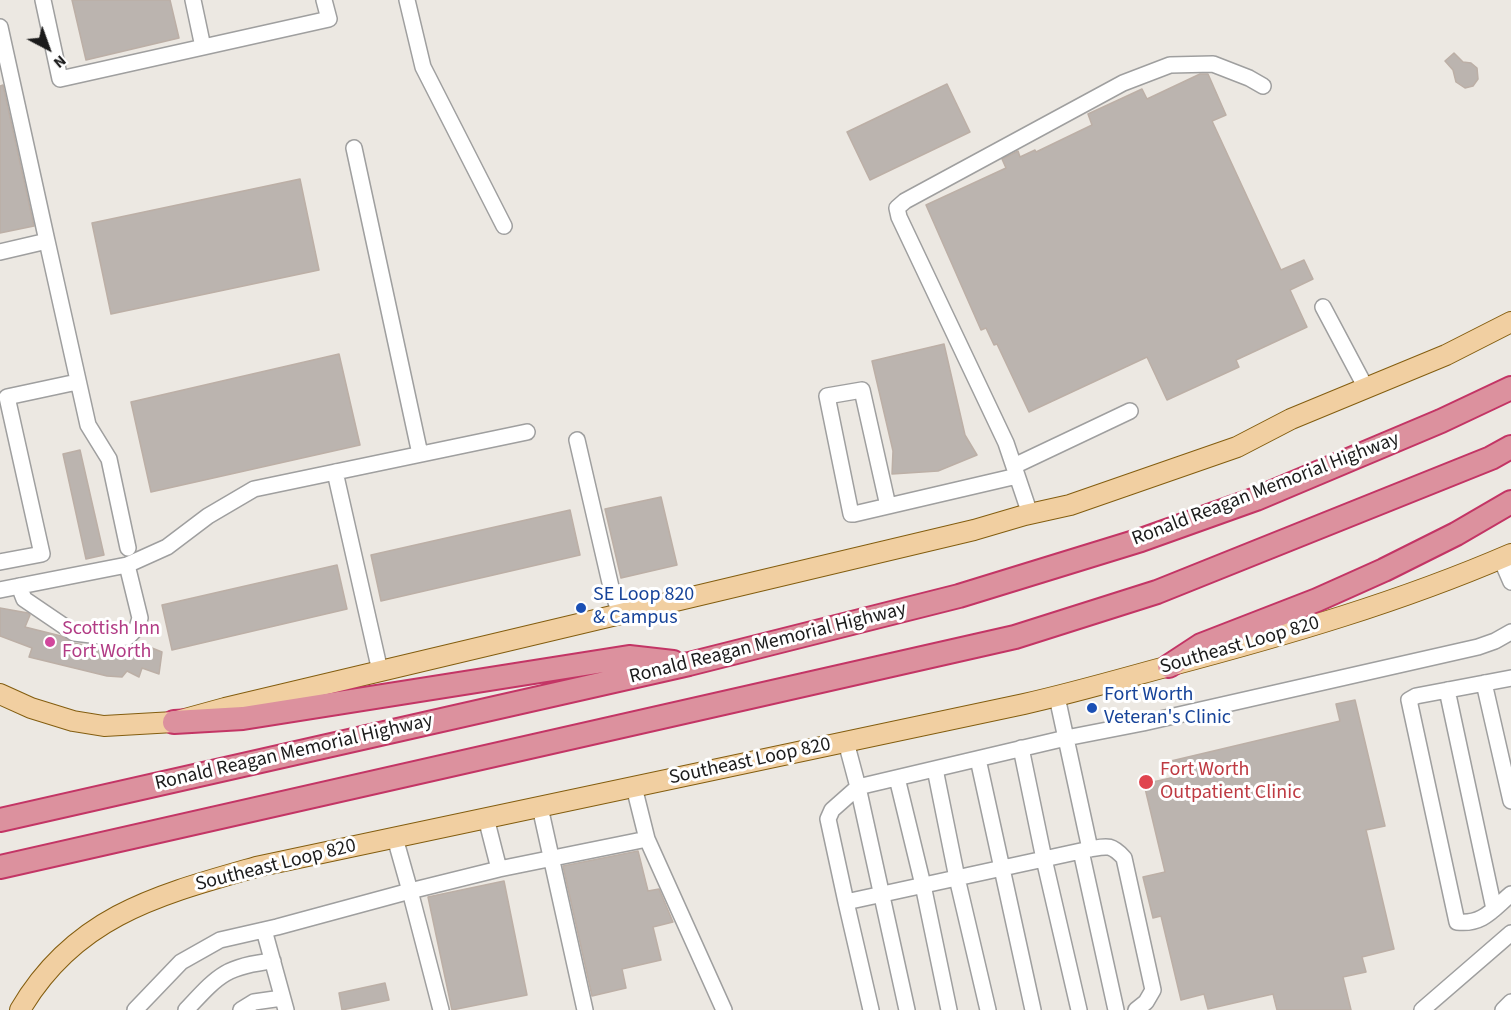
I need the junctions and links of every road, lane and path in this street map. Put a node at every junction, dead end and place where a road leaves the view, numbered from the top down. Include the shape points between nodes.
1 (43, 0) edge
2 (193, 0) edge
3 (324, 0) edge
4 (407, 0) edge
5 (0, 27) edge
6 (203, 47) junction
7 (1263, 86) dead end
8 (354, 148) dead end
9 (504, 226) dead end
10 (47, 241) junction
11 (0, 252) edge
12 (1323, 307) dead end
13 (1511, 308) edge
14 (1511, 322) edge
15 (1446, 355) junction
16 (77, 382) junction
17 (1366, 388) junction
18 (1511, 388) edge
19 (1130, 411) dead end
20 (527, 432) dead end
21 (577, 440) dead end
22 (1511, 447) edge
23 (420, 454) junction
24 (1016, 471) junction
25 (334, 472) junction
26 (1511, 502) edge
27 (888, 506) junction
28 (1030, 514) junction
29 (128, 548) dead end
30 (1506, 556) edge
31 (0, 562) edge
32 (127, 565) junction
33 (1511, 582) edge
34 (19, 586) junction
35 (0, 590) edge
36 (620, 614) junction
37 (1511, 632) edge
38 (689, 664) junction
39 (1169, 666) junction
40 (380, 671) junction
41 (1511, 678) edge
42 (1484, 683) junction
43 (1447, 690) junction
44 (0, 694) edge
45 (1057, 697) junction
46 (174, 722) junction
47 (1066, 738) junction
48 (846, 742) junction
49 (1021, 748) junction
50 (978, 759) junction
51 (935, 769) junction
52 (897, 778) junction
53 (634, 787) junction
54 (858, 787) junction
55 (1511, 801) edge
56 (540, 807) junction
57 (486, 818) junction
58 (0, 820) edge
59 (395, 838) junction
60 (647, 839) junction
61 (1086, 850) junction
62 (1044, 859) junction
63 (552, 860) junction
64 (0, 867) edge
65 (1003, 868) junction
66 (499, 869) junction
67 (957, 878) junction
68 (923, 885) junction
69 (410, 891) junction
70 (883, 894) junction
71 (1511, 894) edge
72 (846, 902) junction
73 (1494, 909) junction
74 (264, 930) junction
75 (1511, 933) edge
76 (273, 961) junction
77 (1511, 1002) edge
78 (284, 1004) edge
79 (20, 1010) edge
80 (135, 1010) edge
81 (186, 1010) edge
82 (241, 1010) edge
83 (441, 1010) edge
84 (585, 1010) edge
85 (724, 1010) edge
86 (871, 1010) edge
87 (908, 1010) edge
88 (949, 1010) edge
89 (988, 1010) edge
90 (1033, 1010) edge
91 (1079, 1010) edge
92 (1116, 1010) edge
93 (1136, 1010) edge
94 (1422, 1010) edge
95 (1503, 1010) edge

1 - 6 lane via 60,79
2 - 6 lane
3 - 6 lane via 329,19
4 - 9 lane via 423,67
5 - 10 lane
7 - 24 lane via 1213,64 1170,65 1123,82 897,208
8 - 23 lane
10 - 11 lane
10 - 16 lane
12 - 17 lane
13 - 15 main road
14 - 15 main road
15 - 17 main road
16 - 29 lane via 88,425 109,459
16 - 31 lane via 7,397 42,554
17 - 28 main road via 1291,419 1237,447 1070,506
18 - 38 highway, Ronald Reagan Memorial Highway via 1277,490 1141,540 959,597
19 - 24 lane
20 - 23 lane
21 - 36 lane
22 - 64 highway via 1157,592 1015,637
23 - 25 lane
24 - 27 lane
24 - 28 lane
25 - 32 lane via 254,489 208,516 167,547
25 - 40 lane
26 - 39 highway via 1384,570 1201,645
27 - 27 lane via 854,514 849,511 827,396 862,390
28 - 36 main road
30 - 33 lane
30 - 39 main road, Southeast Loop 820 via 1384,604
32 - 34 lane
32 - 34 lane via 140,618 128,637 74,633 24,599
34 - 35 lane
36 - 40 main road
37 - 47 lane via 1478,647
38 - 46 highway via 629,657 243,718
38 - 58 highway, Ronald Reagan Memorial Highway
39 - 45 main road, Southeast Loop 820
40 - 46 main road
41 - 42 lane
42 - 43 lane
42 - 55 lane
43 - 73 lane
43 - 73 lane via 1408,700 1457,922 1470,924
44 - 46 main road via 73,721 104,726
45 - 47 lane
45 - 48 main road, Southeast Loop 820
47 - 49 lane
47 - 61 lane
48 - 53 main road, Southeast Loop 820
48 - 54 lane
49 - 50 lane
49 - 62 lane
50 - 51 lane
50 - 65 lane
51 - 52 lane
51 - 67 lane
52 - 54 lane
52 - 68 lane
53 - 56 main road, Southeast Loop 820
53 - 60 lane
54 - 70 lane
54 - 72 lane via 832,810 828,819
56 - 57 main road, Southeast Loop 820
56 - 63 lane
57 - 59 main road, Southeast Loop 820
57 - 66 lane
59 - 69 lane
59 - 79 main road, Southeast Loop 820 via 256,867 125,911 87,934 51,966
60 - 63 lane
60 - 85 lane
61 - 62 lane
61 - 92 lane
61 - 93 lane via 1110,846 1124,858 1154,990
62 - 65 lane
62 - 91 lane
63 - 66 lane
63 - 84 lane
65 - 67 lane
65 - 90 lane
66 - 69 lane
67 - 68 lane
67 - 89 lane
68 - 70 lane
68 - 88 lane
69 - 74 lane
69 - 83 lane
70 - 72 lane
70 - 87 lane
71 - 73 lane
72 - 86 lane
74 - 76 lane
74 - 80 lane via 220,940 181,962
75 - 94 lane
76 - 78 lane
76 - 81 lane via 250,963 222,974
77 - 95 lane
78 - 82 lane via 254,1002

